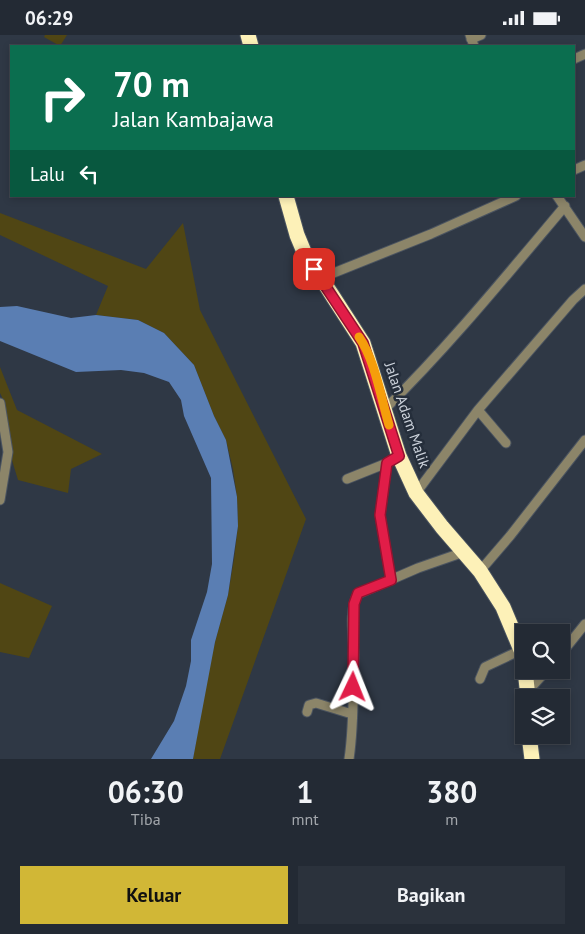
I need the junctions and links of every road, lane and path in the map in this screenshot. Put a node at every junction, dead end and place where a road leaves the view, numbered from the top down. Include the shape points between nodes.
1 (481, 35) edge
2 (472, 40) edge
3 (286, 197) edge
4 (514, 197) edge
5 (558, 197) edge
6 (564, 206) junction
7 (585, 237) edge
8 (321, 278) junction
9 (585, 289) edge
10 (0, 403) edge
11 (384, 410) junction
12 (478, 410) junction
13 (585, 440) edge
14 (506, 443) dead end
15 (393, 460) junction
16 (348, 479) dead end
17 (416, 493) junction
18 (0, 500) edge
19 (464, 552) junction
20 (480, 571) junction
21 (391, 580) junction
22 (585, 624) edge
23 (515, 638) edge
24 (570, 643) edge
25 (515, 658) edge
26 (480, 679) dead end
27 (540, 679) edge
28 (532, 689) edge
29 (307, 713) dead end
30 (352, 714) junction
31 (530, 744) edge
32 (349, 759) edge
33 (532, 759) edge

1 - 2 street
3 - 8 highway, Jalan Adam Malik via 306,259
4 - 8 street
5 - 6 street
6 - 7 street
6 - 11 street via 465,325
8 - 11 highway, Jalan Adam Malik via 363,343
9 - 12 street
10 - 18 street via 8,452
11 - 15 highway, Jalan Adam Malik
12 - 14 street
12 - 17 street
13 - 20 street
15 - 16 street
15 - 17 highway, Jalan Adam Malik
15 - 21 street via 380,515
17 - 19 highway, Jalan Adam Malik
19 - 20 highway, Jalan Adam Malik
19 - 21 street
20 - 23 highway, Jalan Adam Malik via 503,607
21 - 30 street via 358,593 355,598
22 - 24 street
25 - 26 street via 485,667
27 - 28 street
29 - 30 street via 309,705 316,703
30 - 32 street
31 - 33 highway

